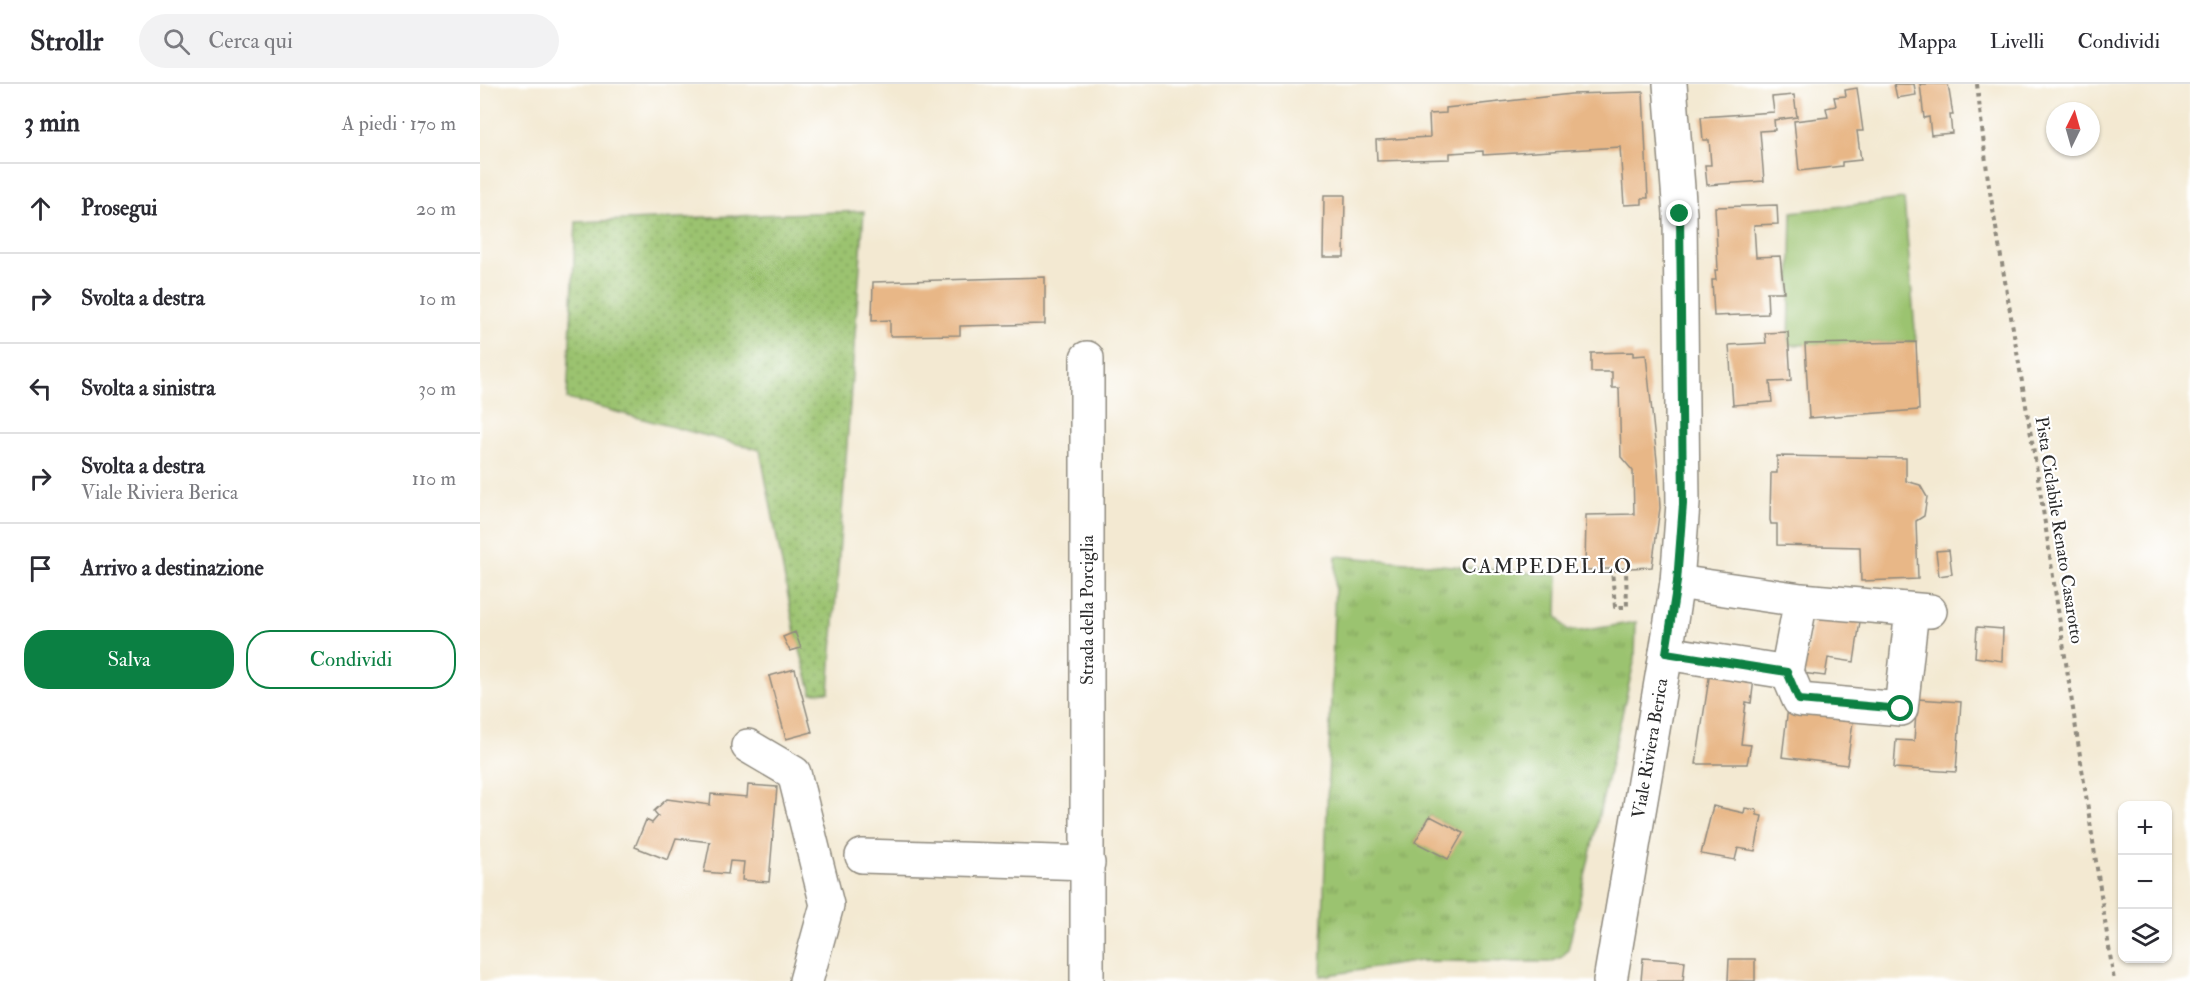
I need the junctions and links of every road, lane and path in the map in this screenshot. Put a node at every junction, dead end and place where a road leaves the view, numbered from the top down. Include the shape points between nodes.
1 (1670, 84) edge
2 (1977, 84) edge
3 (1087, 358) dead end
4 (1677, 582) junction
5 (1801, 600) junction
6 (1615, 607) joint
7 (1666, 653) junction
8 (1787, 672) junction
9 (748, 746) dead end
10 (862, 856) dead end
11 (1088, 863) junction
12 (806, 981) edge
13 (1087, 981) edge
14 (1610, 981) edge
15 (2114, 981) edge

1 - 4 main road, Viale Riviera Berica via 1680,214 1683,504
2 - 15 path, Pista Ciclabile Renato Casarotto via 1988,180 2038,477
3 - 11 main road, Strada della Porciglia
4 - 5 main road
4 - 7 main road, Viale Riviera Berica
5 - 8 main road
5 - 8 main road via 1921,610 1901,709 1799,700
6 - 6 path via 1612,570 1626,570 1627,607
7 - 8 main road
7 - 14 main road, Viale Riviera Berica
9 - 12 main road via 794,773 818,867 827,905
10 - 11 main road
11 - 13 main road, Strada della Porciglia

